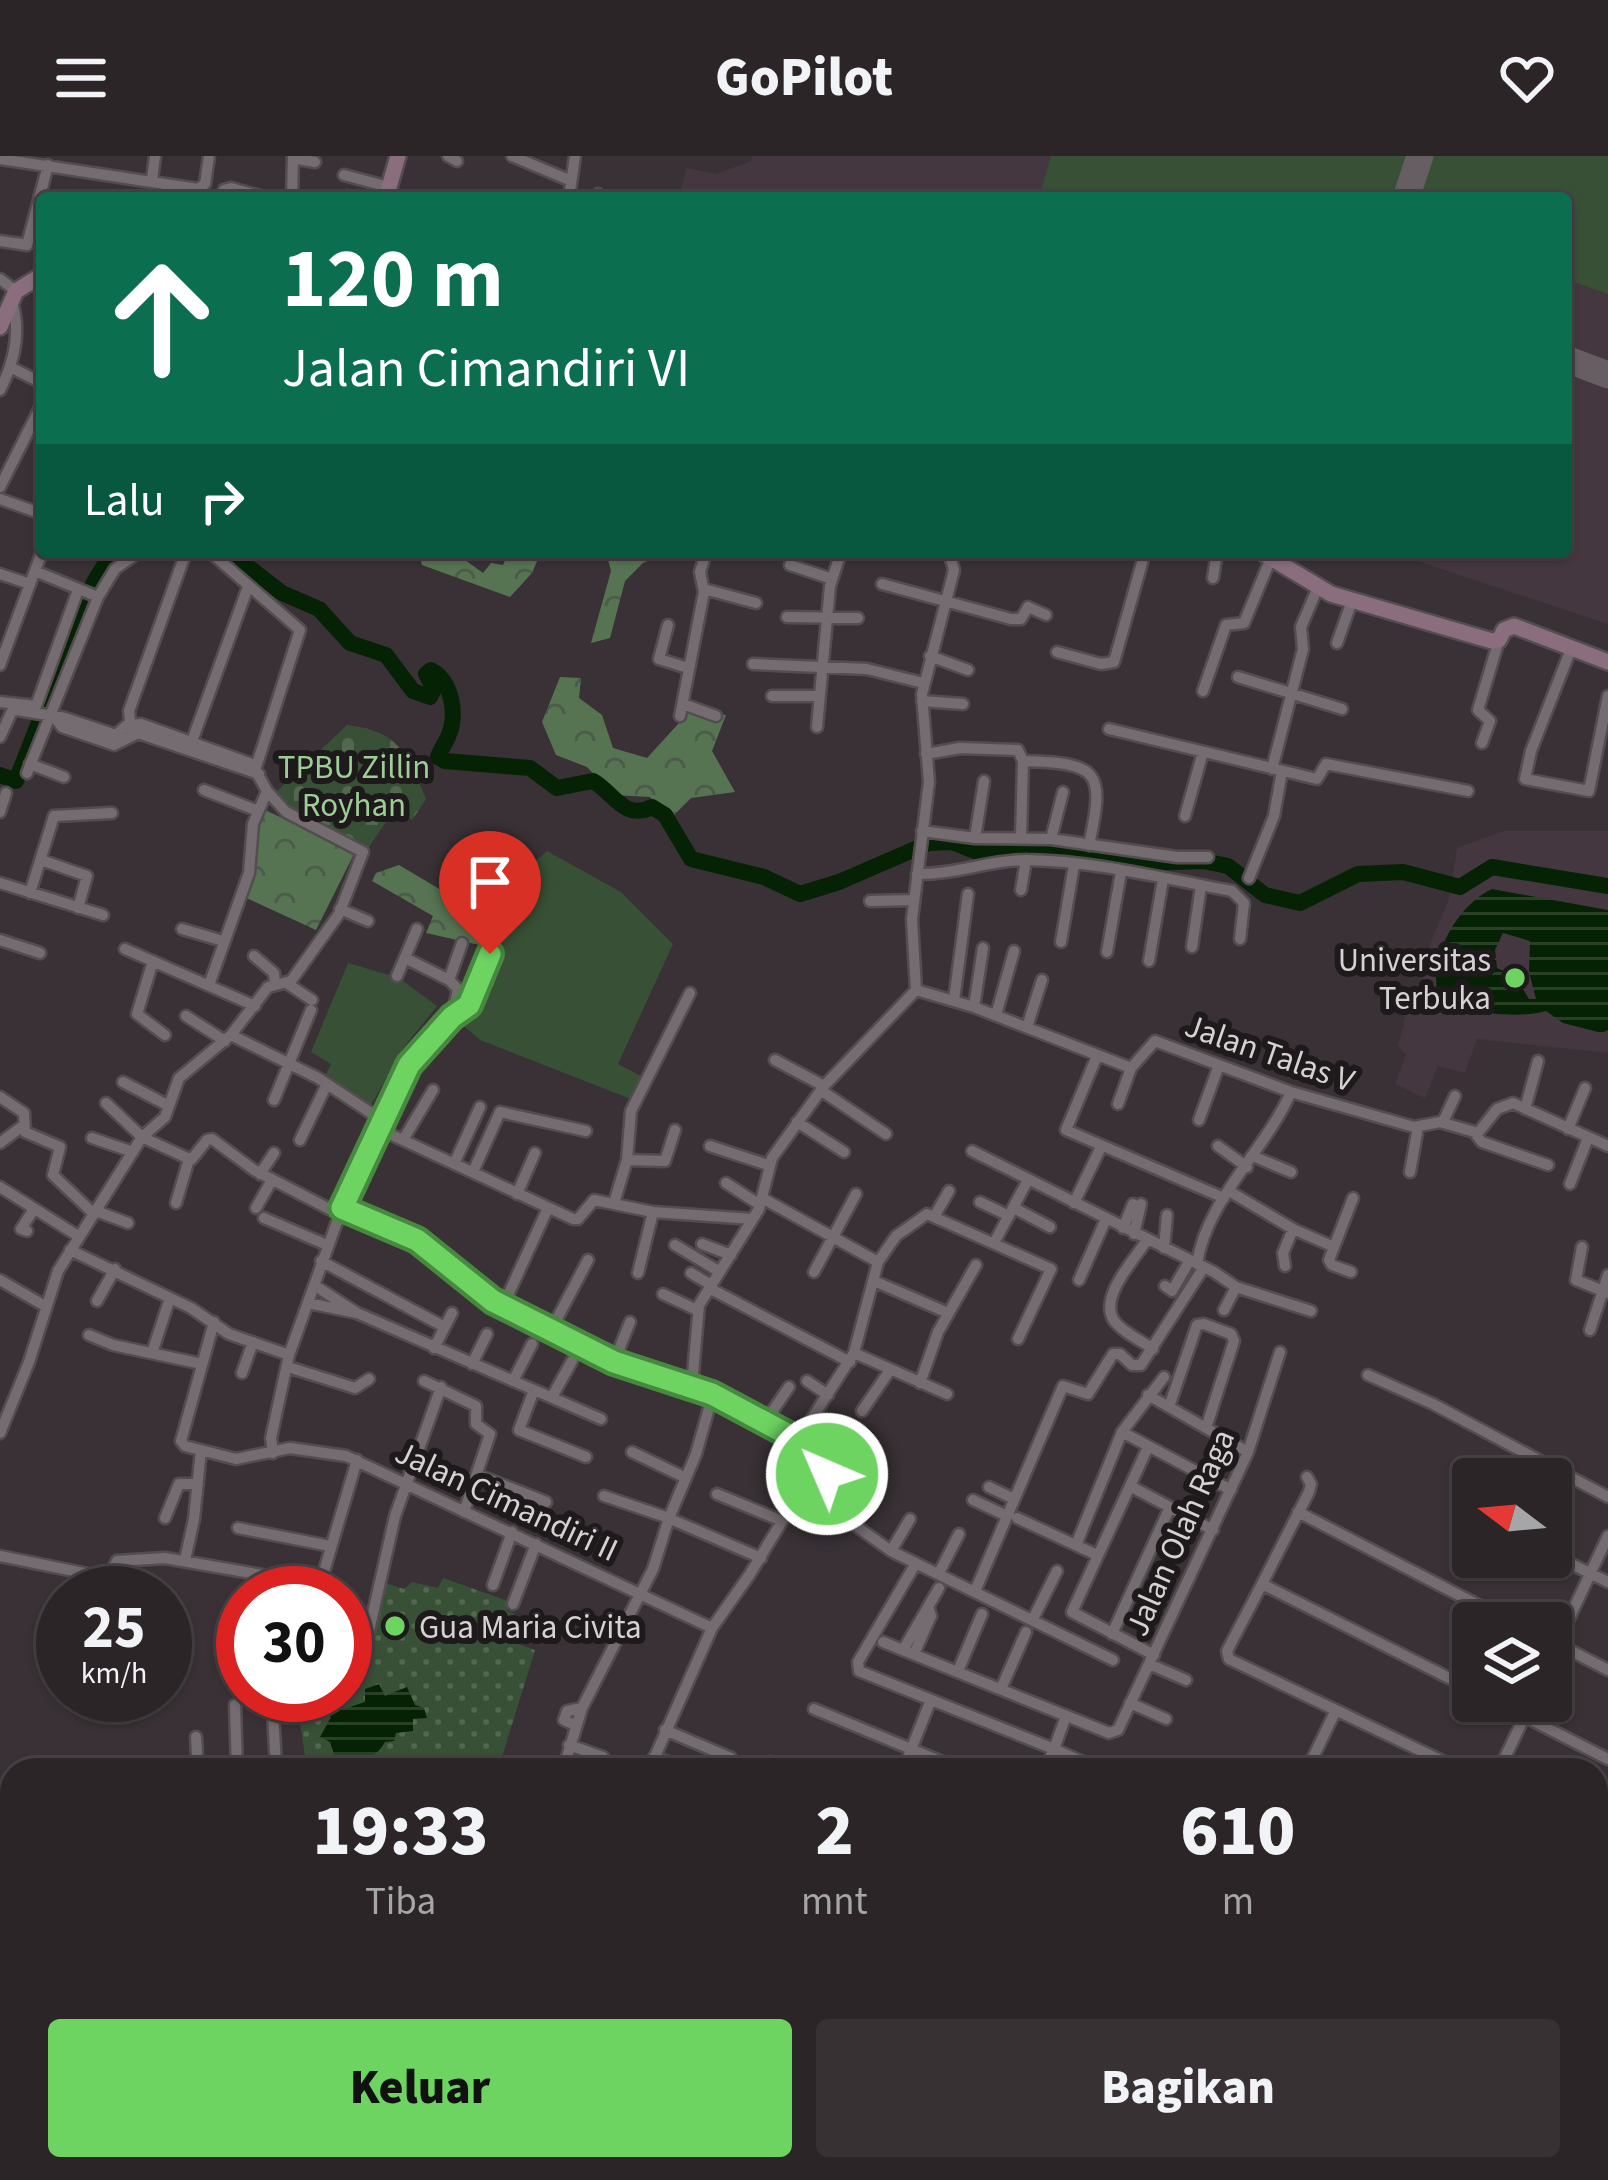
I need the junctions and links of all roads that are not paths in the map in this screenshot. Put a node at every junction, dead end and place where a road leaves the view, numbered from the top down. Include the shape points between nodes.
1 (87, 156) edge
2 (155, 156) edge
3 (209, 156) edge
4 (398, 156) edge
5 (512, 156) edge
6 (575, 156) edge
7 (293, 157) edge
8 (0, 158) edge
9 (23, 159) edge
10 (315, 162) dead end
11 (48, 165) junction
12 (84, 170) junction
13 (344, 176) dead end
14 (152, 180) junction
15 (569, 180) junction
16 (41, 192) edge
17 (292, 192) edge
18 (388, 192) edge
19 (569, 192) edge
20 (36, 211) edge
21 (0, 241) edge
22 (0, 279) edge
23 (36, 280) edge
24 (14, 297) junction
25 (0, 327) edge
26 (12, 368) junction
27 (36, 380) edge
28 (0, 390) edge
29 (36, 416) edge
30 (0, 488) edge
31 (0, 499) edge
32 (36, 512) edge
33 (40, 558) edge
34 (131, 558) edge
35 (184, 558) edge
36 (216, 558) edge
37 (704, 558) edge
38 (839, 558) edge
39 (951, 558) edge
40 (1143, 558) edge
41 (1216, 558) edge
42 (1265, 558) edge
43 (1271, 558) edge
44 (790, 565) dead end
45 (35, 571) junction
46 (0, 574) edge
47 (1213, 578) dead end
48 (832, 579) junction
49 (30, 584) junction
50 (882, 584) dead end
51 (248, 587) junction
52 (1318, 587) junction
53 (704, 589) junction
54 (89, 594) junction
55 (945, 601) junction
56 (1352, 601) junction
57 (756, 603) dead end
58 (1046, 615) dead end
59 (827, 616) junction
60 (787, 617) dead end
61 (858, 618) dead end
62 (668, 625) dead end
63 (1499, 640) junction
64 (1337, 643) dead end
65 (1570, 649) junction
66 (1057, 652) dead end
67 (930, 656) junction
68 (1608, 662) edge
69 (753, 664) dead end
70 (0, 665) edge
71 (688, 668) junction
72 (822, 669) junction
73 (968, 670) dead end
74 (1238, 677) dead end
75 (923, 683) junction
76 (1203, 691) dead end
77 (1292, 692) junction
78 (772, 696) dead end
79 (820, 696) junction
80 (1608, 696) edge
81 (922, 701) junction
82 (0, 702) edge
83 (964, 704) dead end
84 (1342, 709) dead end
85 (46, 716) junction
86 (716, 716) dead end
87 (818, 727) dead end
88 (130, 729) junction
89 (1108, 729) dead end
90 (0, 736) edge
91 (192, 741) junction
92 (1482, 743) dead end
93 (1203, 752) junction
94 (926, 754) junction
95 (1023, 761) junction
96 (1277, 770) junction
97 (64, 777) dead end
98 (261, 778) junction
99 (984, 781) dead end
100 (204, 790) dead end
101 (1468, 791) dead end
102 (1063, 792) dead end
103 (6, 793) dead end
104 (258, 811) junction
105 (0, 812) edge
106 (112, 814) dead end
107 (1185, 816) dead end
108 (922, 834) junction
109 (975, 838) junction
110 (1052, 839) junction
111 (1089, 845) junction
112 (1010, 846) junction
113 (1208, 856) dead end
114 (41, 860) junction
115 (1026, 860) junction
116 (1074, 865) junction
117 (1121, 872) junction
118 (917, 874) junction
119 (1249, 878) dead end
120 (1163, 879) junction
121 (0, 883) edge
122 (1201, 886) junction
123 (1021, 890) dead end
124 (30, 893) junction
125 (968, 894) dead end
126 (914, 900) junction
127 (870, 901) dead end
128 (78, 908) junction
129 (340, 909) junction
130 (104, 915) dead end
131 (368, 922) dead end
132 (182, 929) dead end
133 (417, 929) dead end
134 (1240, 939) dead end
135 (0, 940) edge
136 (223, 940) junction
137 (1061, 942) dead end
138 (462, 943) dead end
139 (1192, 947) dead end
140 (983, 948) dead end
141 (124, 949) dead end
142 (40, 952) dead end
143 (1014, 952) dead end
144 (1107, 952) dead end
145 (490, 954) dead end
146 (254, 956) dead end
147 (405, 958) junction
148 (153, 961) junction
149 (1149, 962) dead end
150 (397, 976) dead end
151 (448, 980) junction
152 (1042, 980) dead end
153 (282, 984) junction
154 (208, 985) junction
155 (916, 991) junction
156 (690, 993) dead end
157 (954, 1000) junction
158 (255, 1006) junction
159 (974, 1006) junction
160 (996, 1015) junction
161 (186, 1016) dead end
162 (452, 1017) junction
163 (1027, 1027) junction
164 (164, 1035) dead end
165 (228, 1038) junction
166 (1097, 1056) junction
167 (775, 1060) dead end
168 (1538, 1061) dead end
169 (289, 1065) junction
170 (1218, 1068) junction
171 (1131, 1069) junction
172 (123, 1082) dead end
173 (327, 1084) junction
174 (823, 1088) junction
175 (1585, 1088) dead end
176 (433, 1090) dead end
177 (1291, 1092) junction
178 (1456, 1096) dead end
179 (0, 1097) edge
180 (274, 1100) dead end
181 (106, 1103) dead end
182 (1118, 1104) dead end
183 (169, 1106) junction
184 (480, 1107) dead end
185 (1525, 1109) junction
186 (1199, 1120) dead end
187 (797, 1122) junction
188 (1443, 1122) junction
189 (24, 1125) junction
190 (381, 1125) junction
191 (1418, 1127) junction
192 (675, 1130) dead end
193 (1568, 1130) junction
194 (586, 1131) dead end
195 (1474, 1132) junction
196 (886, 1134) dead end
197 (142, 1137) junction
198 (92, 1138) dead end
199 (1588, 1138) junction
200 (300, 1140) dead end
201 (404, 1141) junction
202 (0, 1144) edge
203 (710, 1146) dead end
204 (1218, 1146) dead end
205 (1608, 1146) edge
206 (1101, 1148) junction
207 (972, 1151) dead end
208 (133, 1152) junction
209 (844, 1152) dead end
210 (536, 1153) dead end
211 (274, 1154) dead end
212 (189, 1159) junction
213 (628, 1160) junction
214 (1251, 1162) junction
215 (454, 1164) junction
216 (1547, 1165) dead end
217 (768, 1166) junction
218 (472, 1172) junction
219 (1291, 1172) dead end
220 (1410, 1172) dead end
221 (266, 1177) junction
222 (1028, 1180) junction
223 (726, 1183) dead end
224 (1570, 1184) dead end
225 (0, 1187) edge
226 (949, 1191) dead end
227 (517, 1194) junction
228 (856, 1194) dead end
229 (1226, 1195) junction
230 (49, 1198) dead end
231 (1353, 1198) dead end
232 (761, 1201) junction
233 (980, 1202) dead end
234 (176, 1203) dead end
235 (614, 1203) junction
236 (1074, 1203) junction
237 (1137, 1204) dead end
238 (548, 1208) junction
239 (36, 1210) junction
240 (340, 1211) junction
241 (653, 1212) junction
242 (1011, 1212) junction
243 (95, 1213) junction
244 (935, 1215) junction
245 (1167, 1215) dead end
246 (753, 1219) junction
247 (1106, 1219) junction
248 (128, 1223) dead end
249 (1050, 1227) dead end
250 (1293, 1229) junction
251 (27, 1231) dead end
252 (1129, 1231) junction
253 (78, 1236) junction
254 (833, 1236) junction
255 (1147, 1240) junction
256 (994, 1243) junction
257 (702, 1244) dead end
258 (327, 1245) junction
259 (675, 1245) dead end
260 (1334, 1247) junction
261 (1582, 1247) dead end
262 (1164, 1248) junction
263 (70, 1250) junction
264 (730, 1255) junction
265 (588, 1261) dead end
266 (321, 1262) junction
267 (878, 1262) junction
268 (1197, 1264) junction
269 (976, 1265) dead end
270 (1285, 1266) dead end
271 (115, 1269) junction
272 (720, 1271) junction
273 (1351, 1271) dead end
274 (814, 1272) dead end
275 (638, 1273) dead end
276 (691, 1273) dead end
277 (1608, 1275) edge
278 (0, 1280) edge
279 (1079, 1280) dead end
280 (874, 1281) junction
281 (314, 1286) junction
282 (1165, 1286) dead end
283 (710, 1287) junction
284 (1236, 1287) junction
285 (1606, 1292) edge
286 (663, 1294) dead end
287 (170, 1298) junction
288 (97, 1301) dead end
289 (326, 1301) junction
290 (308, 1303) junction
291 (46, 1306) junction
292 (503, 1306) junction
293 (697, 1310) junction
294 (1224, 1310) dead end
295 (1311, 1311) dead end
296 (948, 1312) junction
297 (452, 1313) dead end
298 (214, 1322) junction
299 (630, 1322) dead end
300 (439, 1324) dead end
301 (550, 1330) junction
302 (1590, 1330) dead end
303 (487, 1334) dead end
304 (88, 1336) dead end
305 (1018, 1339) dead end
306 (253, 1342) junction
307 (532, 1344) dead end
308 (434, 1348) junction
309 (1153, 1349) junction
310 (1280, 1352) dead end
311 (152, 1353) junction
312 (852, 1357) junction
313 (289, 1361) junction
314 (572, 1361) dead end
315 (614, 1362) junction
316 (202, 1364) junction
317 (472, 1364) junction
318 (890, 1370) junction
319 (242, 1373) dead end
320 (1368, 1375) dead end
321 (1163, 1376) dead end
322 (369, 1379) dead end
323 (424, 1381) dead end
324 (806, 1381) dead end
325 (512, 1382) junction
326 (920, 1383) junction
327 (692, 1385) junction
328 (789, 1387) dead end
329 (441, 1388) junction
330 (534, 1390) junction
331 (712, 1394) junction
332 (947, 1394) dead end
333 (828, 1395) junction
334 (1148, 1395) junction
335 (552, 1397) junction
336 (1168, 1407) junction
337 (862, 1411) dead end
338 (4, 1413) edge
339 (601, 1419) dead end
340 (765, 1422) junction
341 (1206, 1428) junction
342 (0, 1432) edge
343 (1122, 1432) junction
344 (798, 1440) junction
345 (1148, 1447) junction
346 (201, 1450) junction
347 (632, 1452) dead end
348 (1248, 1452) junction
349 (273, 1453) junction
350 (586, 1457) dead end
351 (357, 1460) junction
352 (830, 1466) junction
353 (857, 1466) dead end
354 (478, 1474) junction
355 (1307, 1477) dead end
356 (686, 1478) junction
357 (198, 1484) junction
358 (407, 1484) junction
359 (1130, 1486) junction
360 (989, 1487) dead end
361 (1231, 1490) junction
362 (717, 1494) dead end
363 (604, 1496) dead end
364 (1608, 1497) edge
365 (1014, 1498) junction
366 (973, 1500) dead end
367 (546, 1502) dead end
368 (797, 1506) junction
369 (1170, 1507) junction
370 (464, 1512) junction
371 (1298, 1512) junction
372 (1012, 1517) junction
373 (165, 1518) dead end
374 (672, 1519) junction
375 (910, 1519) dead end
376 (782, 1521) junction
377 (238, 1528) dead end
378 (1213, 1530) junction
379 (512, 1532) junction
380 (959, 1534) dead end
381 (1608, 1536) edge
382 (536, 1544) junction
383 (1076, 1545) junction
384 (330, 1546) junction
385 (891, 1551) junction
386 (1096, 1555) junction
387 (0, 1556) edge
388 (760, 1558) junction
389 (185, 1560) junction
390 (916, 1563) junction
391 (1572, 1564) edge
392 (1057, 1571) dead end
393 (939, 1573) junction
394 (1591, 1574) junction
395 (1608, 1582) edge
396 (1262, 1584) junction
397 (493, 1585) dead end
398 (939, 1588) dead end
399 (974, 1591) junction
400 (643, 1592) junction
401 (1472, 1602) edge
402 (513, 1604) dead end
403 (1572, 1609) edge
404 (982, 1614) dead end
405 (372, 1618) edge
406 (1033, 1619) junction
407 (712, 1628) junction
408 (1026, 1632) dead end
409 (1112, 1634) junction
410 (883, 1642) dead end
411 (1572, 1651) edge
412 (909, 1652) junction
413 (1151, 1659) junction
414 (1113, 1660) dead end
415 (1608, 1670) edge
416 (958, 1671) junction
417 (1452, 1679) edge
418 (1186, 1680) dead end
419 (1001, 1689) junction
420 (930, 1702) junction
421 (1130, 1703) junction
422 (814, 1709) dead end
423 (1336, 1710) junction
424 (1066, 1716) junction
425 (1166, 1719) dead end
426 (236, 1722) edge
427 (274, 1722) edge
428 (1523, 1722) edge
429 (1535, 1722) edge
430 (665, 1730) junction
431 (196, 1737) dead end
432 (569, 1745) junction
433 (1054, 1749) junction
434 (912, 1750) junction
435 (603, 1757) dead end
436 (654, 1757) joint
437 (197, 1758) edge
438 (237, 1758) edge
439 (276, 1758) edge
440 (566, 1758) edge
441 (657, 1758) edge
442 (731, 1758) dead end
443 (909, 1758) edge
444 (932, 1758) edge
445 (1050, 1758) edge
446 (1074, 1758) edge
447 (1313, 1758) edge
448 (1436, 1758) edge
449 (1505, 1758) edge
450 (1606, 1758) edge

1 - 12 street
2 - 14 street
3 - 14 street via 201,188
4 - 18 street
5 - 15 street
6 - 15 street
7 - 10 street
7 - 17 street
8 - 9 street
9 - 11 street
11 - 12 street
11 - 16 street
12 - 14 street
13 - 18 street
15 - 19 street
20 - 21 street via 27,245
22 - 24 street
23 - 24 street
24 - 25 street
24 - 26 street
26 - 27 street
26 - 28 street
29 - 30 street
31 - 32 street
33 - 45 street
34 - 54 street
35 - 88 street via 129,711
36 - 51 street
37 - 53 street
38 - 48 street
39 - 55 street
40 - 66 street via 1114,662
41 - 47 street
42 - 76 street via 1244,623 1226,623
43 - 52 street
44 - 48 street
45 - 49 street
45 - 54 street
46 - 49 street
48 - 59 street
49 - 70 street
50 - 55 street
51 - 91 street
51 - 98 street via 300,630
52 - 56 street
52 - 77 street via 1301,627
53 - 57 street
53 - 71 street
54 - 82 street via 36,706
54 - 85 street
55 - 58 street via 1018,621 1027,608
55 - 67 street
56 - 63 street
56 - 64 street
59 - 60 street
59 - 61 street
59 - 72 street
62 - 71 street via 659,658
63 - 65 street via 1514,626
63 - 92 street via 1478,710 1490,721
65 - 68 street
65 - 80 street via 1525,779 1589,791
67 - 73 street
67 - 75 street
69 - 72 street
71 - 86 street via 682,710
72 - 75 street via 880,670
72 - 79 street
74 - 77 street
75 - 81 street
77 - 84 street
77 - 96 street
78 - 79 street
79 - 87 street
81 - 83 street
81 - 94 street
85 - 88 street via 116,736
85 - 90 street via 12,711
85 - 97 street via 28,769
88 - 91 street via 140,724
88 - 98 street
89 - 93 street
91 - 98 street
93 - 96 street
93 - 107 street
94 - 95 street via 1018,750
94 - 108 street
95 - 111 street via 1091,774 1097,782
95 - 112 street
96 - 101 street via 1318,778 1326,764
96 - 119 street via 1274,816
98 - 104 street
98 - 129 street via 286,812 362,849
99 - 109 street
100 - 104 street
102 - 110 street
103 - 105 street
104 - 136 street via 249,873
106 - 114 street via 57,815
108 - 109 street
108 - 118 street
109 - 112 street
110 - 111 street
110 - 112 street
111 - 113 street
112 - 115 street
112 - 118 street via 944,874
114 - 124 street
114 - 128 street via 87,876
115 - 116 street
115 - 123 street
116 - 117 street
116 - 137 street
117 - 120 street
117 - 144 street
118 - 126 street
120 - 122 street
120 - 149 street
121 - 124 street
122 - 134 street via 1232,891 1244,903
122 - 139 street
124 - 128 street
125 - 157 street
126 - 127 street
126 - 155 street
128 - 130 street
129 - 131 street
129 - 153 street
132 - 136 street
133 - 147 street
135 - 142 street
136 - 154 street
138 - 151 street
140 - 159 street
141 - 148 street
143 - 160 street
145 - 162 street via 469,1005
146 - 153 street
147 - 150 street
147 - 151 street
148 - 154 street
148 - 164 street via 136,1014
151 - 162 street via 458,989
152 - 163 street
153 - 158 street via 268,987
153 - 169 street via 312,1005
154 - 158 street
155 - 157 street
155 - 174 street
156 - 213 street via 634,1104
157 - 159 street
158 - 165 street
159 - 160 street
160 - 163 street
161 - 165 street
162 - 190 street via 409,1065
163 - 166 street
165 - 169 street
165 - 183 street via 178,1078
166 - 171 street
166 - 206 street via 1066,1128
167 - 174 street
168 - 185 street
169 - 173 street
169 - 180 street
170 - 171 street, Jalan Talas V via 1155,1041
170 - 177 street, Jalan Talas V
170 - 186 street
171 - 182 street
172 - 183 street
173 - 190 street
173 - 200 street
174 - 187 street
174 - 196 street
175 - 193 street
176 - 201 street
177 - 191 street, Jalan Talas V
177 - 214 street
178 - 188 street
179 - 189 street via 24,1113
181 - 197 street
183 - 197 street
184 - 215 street
185 - 193 street
185 - 195 street via 1502,1106
187 - 209 street
187 - 217 street
188 - 191 street, Jalan Talas V
188 - 195 street, Jalan Talas V
189 - 202 street
189 - 243 street via 60,1148 53,1175
190 - 201 street
190 - 240 street
191 - 220 street
192 - 213 street via 665,1161
193 - 199 street
194 - 218 street via 500,1112
195 - 216 street, Jalan Talas V
197 - 208 street
197 - 212 street
198 - 208 street
199 - 205 street
199 - 224 street
201 - 215 street
203 - 217 street
204 - 214 street
206 - 229 street
206 - 236 street
207 - 222 street
208 - 243 street
210 - 227 street
211 - 221 street
212 - 221 street via 212,1139
212 - 234 street
213 - 235 street
214 - 219 street
214 - 229 street
215 - 218 street
217 - 232 street
218 - 227 street
221 - 240 street
221 - 258 street via 260,1213
222 - 236 street
222 - 242 street
223 - 232 street
225 - 239 street
226 - 244 street
227 - 238 street
228 - 254 street
229 - 250 street
229 - 268 street
230 - 239 street
231 - 260 street
232 - 246 street
232 - 254 street
233 - 242 street
235 - 238 street via 594,1200 578,1219
235 - 241 street
236 - 247 street
237 - 252 street
238 - 292 street
239 - 251 street via 21,1228
239 - 253 street
240 - 258 street
240 - 292 street via 417,1240
241 - 246 street
241 - 275 street
242 - 249 street
242 - 256 street
243 - 248 street
243 - 253 street
244 - 256 street
244 - 267 street via 896,1235
245 - 262 street
246 - 264 street
247 - 252 street
247 - 279 street
250 - 260 street
250 - 270 street
252 - 255 street
253 - 263 street
254 - 267 street
254 - 274 street
255 - 262 street
255 - 309 street via 1114,1290 1111,1313
256 - 305 street via 1052,1273
257 - 264 street
258 - 266 street
259 - 272 street
260 - 273 street via 1330,1264
261 - 285 street via 1576,1280
262 - 268 street
263 - 271 street
263 - 291 street
264 - 272 street
265 - 301 street
266 - 281 street
266 - 300 street
267 - 280 street
268 - 282 street via 1172,1291
268 - 284 street
268 - 309 street
269 - 296 street
271 - 287 street
271 - 288 street
272 - 283 street
276 - 283 street
277 - 285 street
278 - 291 street
280 - 296 street
280 - 312 street
281 - 289 street
281 - 290 street
283 - 293 street
283 - 312 street
284 - 294 street
284 - 295 street
285 - 302 street
286 - 293 street
287 - 298 street
287 - 311 street
289 - 290 street
289 - 308 street
290 - 313 street
291 - 338 street
292 - 301 street
293 - 327 street
296 - 326 street
297 - 308 street
298 - 306 street
298 - 316 street
299 - 315 street
301 - 315 street
303 - 317 street
304 - 311 street
306 - 313 street
306 - 319 street
307 - 325 street
308 - 317 street
309 - 365 street via 1136,1366 1113,1354 1088,1394 1063,1386
310 - 348 street, Jalan Olah Raga
311 - 316 street
312 - 318 street
312 - 333 street
313 - 322 street via 355,1388
313 - 349 street
314 - 335 street
315 - 327 street
316 - 346 street via 181,1441
317 - 325 street
318 - 326 street
318 - 337 street
320 - 364 street
321 - 334 street
323 - 329 street
324 - 333 street
325 - 330 street
326 - 332 street
327 - 331 street
328 - 340 street
329 - 354 street via 478,1408 476,1424 490,1434
329 - 358 street
330 - 335 street
330 - 350 street via 519,1430
331 - 340 street
331 - 356 street
333 - 344 street
334 - 336 street
334 - 343 street
335 - 339 street
336 - 341 street
336 - 341 street via 1197,1325 1232,1334
338 - 342 street
340 - 344 street
341 - 348 street
343 - 345 street
343 - 383 street
344 - 352 street
345 - 359 street
345 - 361 street
346 - 349 street, Jalan Cimandiri II via 236,1459
346 - 357 street
347 - 356 street
348 - 361 street, Jalan Olah Raga
349 - 351 street, Jalan Cimandiri II via 311,1448
351 - 358 street, Jalan Cimandiri II
351 - 384 street
352 - 353 street
352 - 368 street
354 - 367 street
354 - 370 street
355 - 371 street via 1311,1486
356 - 374 street
357 - 373 street via 179,1484
357 - 389 street
358 - 370 street, Jalan Cimandiri II
358 - 405 street
359 - 369 street
359 - 386 street
360 - 365 street
361 - 378 street, Jalan Olah Raga
362 - 376 street
363 - 374 street
365 - 372 street
366 - 372 street
368 - 376 street
368 - 385 street via 845,1518
369 - 378 street
369 - 409 street
370 - 379 street, Jalan Cimandiri II
371 - 396 street
371 - 401 street
372 - 383 street
372 - 399 street
374 - 388 street
374 - 400 street
375 - 385 street
376 - 388 street
377 - 384 street
378 - 413 street, Jalan Olah Raga
379 - 382 street, Jalan Cimandiri II
379 - 397 street
380 - 393 street
381 - 394 street
382 - 400 street, Jalan Cimandiri II
382 - 402 street
383 - 386 street
384 - 389 street via 317,1585
385 - 390 street
386 - 409 street via 1072,1612
387 - 389 street via 108,1578 117,1561
388 - 407 street
390 - 393 street
390 - 420 street via 858,1662 859,1671
391 - 394 street
392 - 406 street
393 - 399 street
394 - 395 street
394 - 403 street
396 - 417 street
396 - 423 street via 1226,1656
398 - 412 street
399 - 406 street
400 - 407 street, Jalan Cimandiri II
400 - 432 street
404 - 416 street
406 - 414 street
407 - 430 street
408 - 419 street
409 - 413 street
410 - 412 street
411 - 415 street
412 - 416 street
413 - 418 street
413 - 421 street, Jalan Olah Raga
416 - 419 street
419 - 424 street
420 - 433 street
420 - 434 street
421 - 424 street, Jalan Olah Raga via 1109,1733
421 - 425 street
422 - 434 street
423 - 447 street
423 - 448 street
424 - 433 street
426 - 438 street
427 - 439 street
428 - 449 street
429 - 450 street
430 - 436 street
430 - 442 street
431 - 437 street
432 - 435 street
432 - 440 street
433 - 445 street
433 - 446 street
434 - 443 street
434 - 444 street
436 - 441 street

